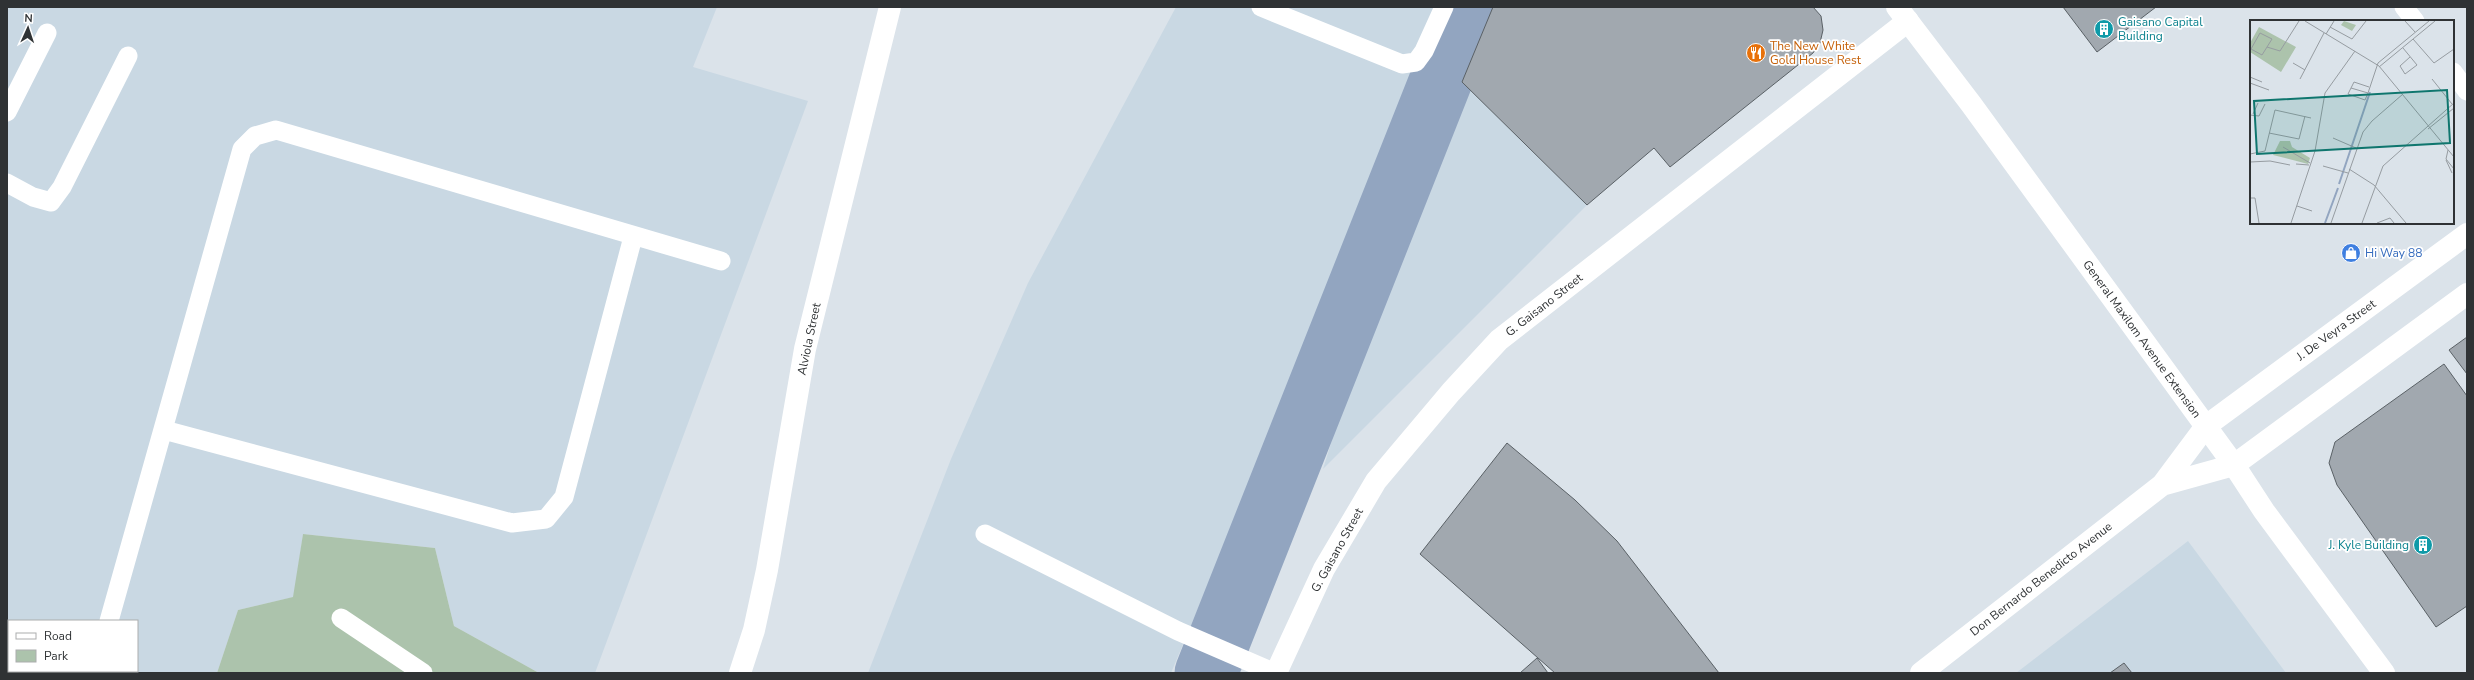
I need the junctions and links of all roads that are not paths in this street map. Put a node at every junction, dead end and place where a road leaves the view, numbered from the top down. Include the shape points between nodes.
1 (890, 7) edge
2 (1262, 7) edge
3 (1444, 7) edge
4 (2404, 7) edge
5 (1903, 14) edge
6 (2414, 20) edge
7 (47, 33) dead end
8 (128, 56) dead end
9 (2454, 73) edge
10 (2467, 91) edge
11 (7, 112) edge
12 (7, 183) edge
13 (2467, 234) edge
14 (633, 237) junction
15 (721, 261) dead end
16 (2467, 294) edge
17 (2206, 426) junction
18 (164, 430) junction
19 (2234, 465) junction
20 (2162, 485) junction
21 (985, 534) dead end
22 (341, 618) dead end
23 (109, 620) edge
24 (423, 673) edge
25 (740, 673) edge
26 (1276, 673) edge
27 (1921, 673) edge
28 (2384, 673) edge

1 - 25 street, Alviola Street via 805,349 767,570 754,630
2 - 3 lane via 1402,64 1416,62
4 - 6 lane
5 - 17 street, General Maxilom Avenue Extension
5 - 26 street, G. Gaisano Street via 1499,340 1376,481 1324,569
7 - 11 lane
8 - 12 lane via 62,187 51,202 33,197
9 - 10 lane
13 - 17 street, J. De Veyra Street
14 - 15 lane
14 - 18 lane via 564,497 546,519 512,523
14 - 18 lane via 276,130 255,136 242,149
16 - 19 street
17 - 19 street, General Maxilom Avenue Extension
17 - 20 street, Don Bernardo Benedicto Avenue
18 - 23 lane
19 - 20 street, Don Bernardo Benedicto Avenue
19 - 28 street, General Maxilom Avenue Extension via 2264,511
20 - 27 street, Don Bernardo Benedicto Avenue
21 - 26 lane via 1178,631
22 - 24 lane

